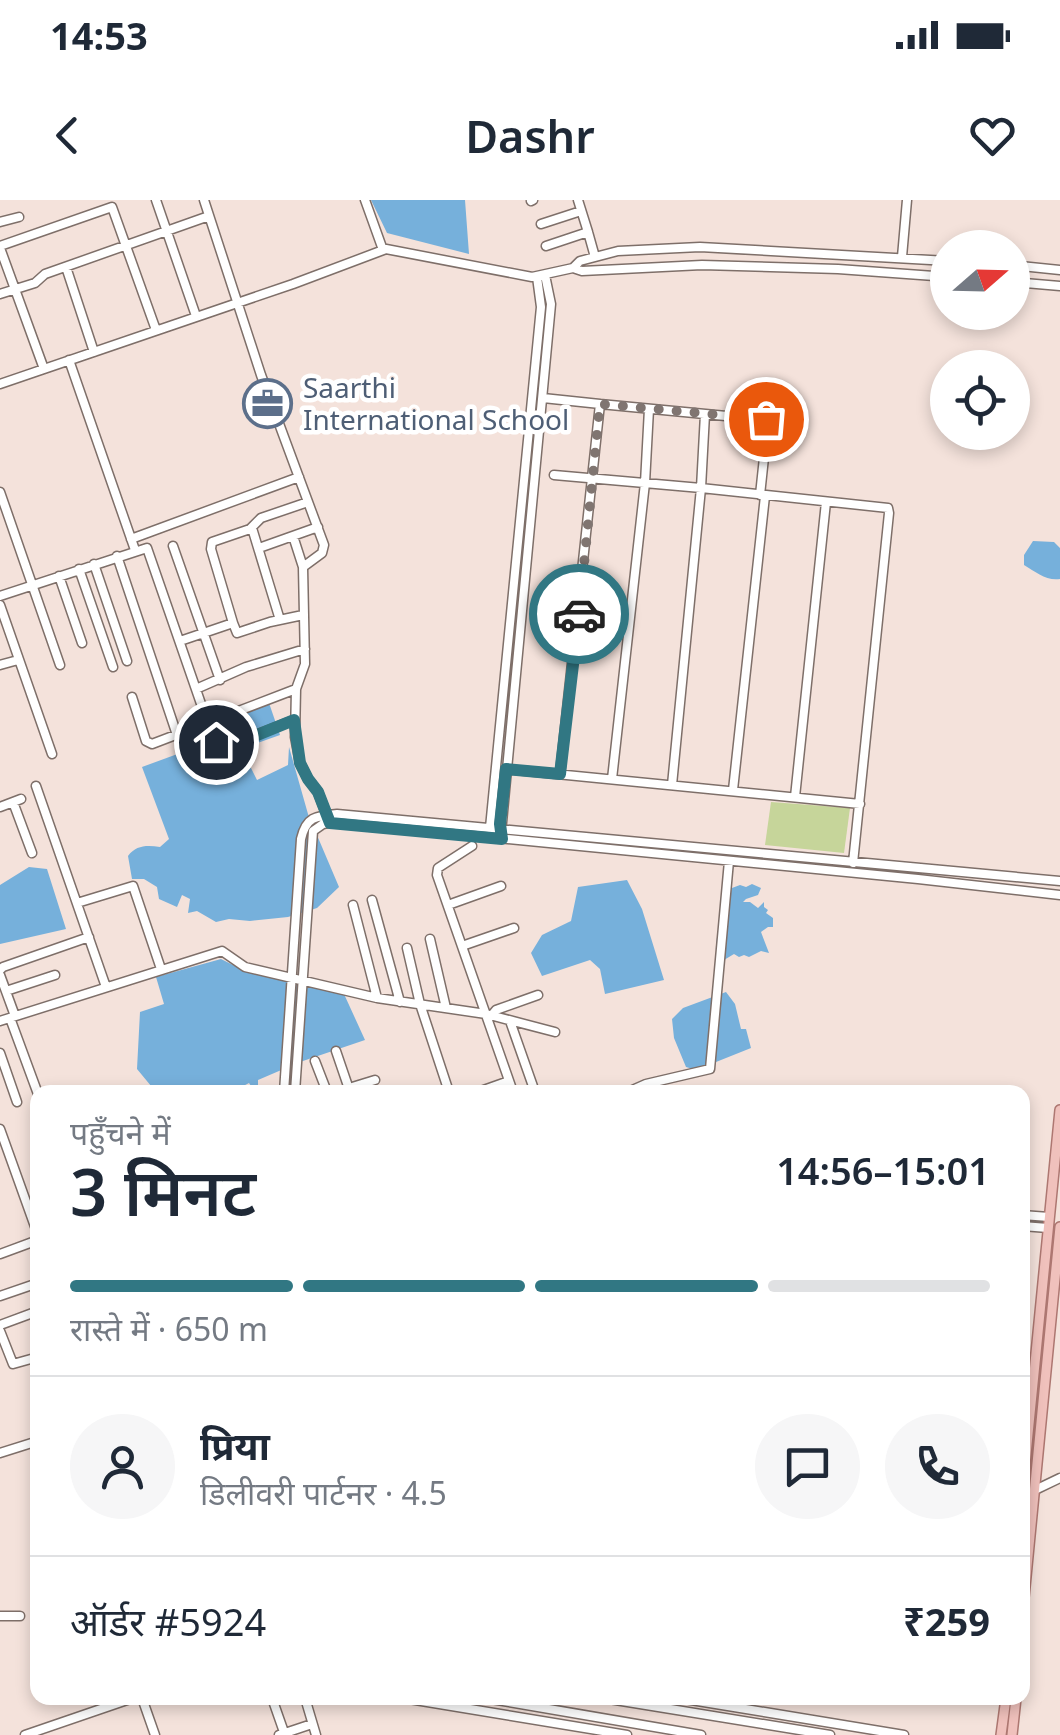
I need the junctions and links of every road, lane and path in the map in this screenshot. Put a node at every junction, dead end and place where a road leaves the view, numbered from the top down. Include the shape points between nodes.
1 (156, 200) edge
2 (204, 200) edge
3 (364, 200) edge
4 (578, 200) edge
5 (906, 200) edge
6 (581, 211) junction
7 (19, 216) dead end
8 (209, 216) junction
9 (0, 222) edge
10 (541, 224) dead end
11 (166, 232) junction
12 (588, 232) junction
13 (546, 246) dead end
14 (0, 247) edge
15 (126, 247) junction
16 (383, 250) junction
17 (595, 257) junction
18 (902, 257) junction
19 (930, 259) edge
20 (66, 267) junction
21 (1030, 267) edge
22 (573, 268) junction
23 (1060, 270) edge
24 (930, 275) edge
25 (541, 276) junction
26 (1030, 284) edge
27 (1060, 286) edge
28 (15, 290) junction
29 (0, 294) edge
30 (237, 302) junction
31 (196, 316) junction
32 (156, 330) junction
33 (94, 352) junction
34 (70, 360) junction
35 (44, 369) junction
36 (0, 384) edge
37 (543, 398) junction
38 (600, 404) junction
39 (650, 409) junction
40 (706, 414) junction
41 (554, 476) dead end
42 (299, 477) junction
43 (592, 478) junction
44 (645, 483) junction
45 (701, 488) junction
46 (0, 492) edge
47 (762, 496) junction
48 (308, 502) junction
49 (826, 502) junction
50 (318, 527) junction
51 (252, 528) junction
52 (293, 536) junction
53 (131, 538) junction
54 (173, 546) dead end
55 (259, 548) junction
56 (135, 550) junction
57 (117, 556) junction
58 (94, 564) junction
59 (303, 567) junction
60 (79, 569) junction
61 (59, 576) junction
62 (32, 586) junction
63 (0, 596) edge
64 (0, 605) edge
65 (304, 615) junction
66 (280, 620) junction
67 (232, 623) junction
68 (203, 633) junction
69 (180, 641) junction
70 (82, 643) dead end
71 (305, 648) junction
72 (18, 660) junction
73 (127, 660) dead end
74 (60, 665) dead end
75 (0, 666) edge
76 (113, 667) dead end
77 (220, 680) junction
78 (196, 689) junction
79 (296, 689) junction
80 (132, 698) dead end
81 (294, 720) junction
82 (208, 724) junction
83 (177, 736) junction
84 (52, 754) dead end
85 (506, 769) junction
86 (560, 774) junction
87 (612, 779) junction
88 (672, 785) junction
89 (36, 786) dead end
90 (734, 790) junction
91 (795, 798) junction
92 (860, 804) junction
93 (0, 807) edge
94 (328, 819) junction
95 (490, 833) junction
96 (501, 834) junction
97 (472, 846) dead end
98 (32, 853) dead end
99 (729, 862) junction
100 (853, 863) junction
101 (1060, 881) edge
102 (501, 886) dead end
103 (1060, 896) edge
104 (372, 900) dead end
105 (77, 903) junction
106 (353, 905) dead end
107 (448, 905) junction
108 (514, 928) dead end
109 (88, 937) junction
110 (430, 940) dead end
111 (462, 946) junction
112 (406, 948) dead end
113 (161, 969) junction
114 (0, 973) edge
115 (55, 974) dead end
116 (290, 976) junction
117 (302, 979) junction
118 (106, 987) junction
119 (6, 991) junction
120 (538, 995) dead end
121 (377, 998) junction
122 (400, 1002) junction
123 (420, 1004) junction
124 (446, 1008) junction
125 (488, 1015) junction
126 (8, 1018) edge
127 (510, 1021) junction
128 (555, 1032) dead end
129 (336, 1050) dead end
130 (0, 1053) edge
131 (315, 1062) dead end
132 (376, 1080) dead end
133 (509, 1081) junction
134 (34, 1085) edge
135 (284, 1085) edge
136 (295, 1085) edge
137 (324, 1085) edge
138 (348, 1085) edge
139 (363, 1085) edge
140 (446, 1085) edge
141 (498, 1085) edge
142 (510, 1085) edge
143 (533, 1085) edge
144 (644, 1085) edge
145 (16, 1102) dead end
146 (1060, 1110) edge
147 (0, 1129) edge
148 (30, 1214) edge
149 (1030, 1217) edge
150 (1049, 1223) junction
151 (1030, 1225) edge
152 (1060, 1227) edge
153 (30, 1240) edge
154 (1, 1252) edge
155 (30, 1287) edge
156 (0, 1296) edge
157 (30, 1315) edge
158 (0, 1328) edge
159 (30, 1359) edge
160 (1030, 1415) edge
161 (30, 1444) edge
162 (0, 1453) edge
163 (1060, 1478) edge
164 (1035, 1490) junction
165 (1030, 1539) edge
166 (0, 1616) edge
167 (20, 1616) dead end
168 (97, 1705) edge
169 (144, 1705) edge
170 (274, 1705) edge
171 (307, 1705) edge
172 (447, 1705) edge
173 (526, 1705) edge
174 (646, 1705) edge
175 (722, 1705) edge
176 (1005, 1705) edge
177 (1015, 1705) edge
178 (538, 1720) junction
179 (312, 1724) junction
180 (283, 1734) edge
181 (25, 1735) edge
182 (154, 1735) edge
183 (316, 1735) edge
184 (538, 1735) edge
185 (627, 1735) edge
186 (700, 1735) edge
187 (830, 1735) edge
188 (904, 1735) edge
189 (1000, 1735) edge
190 (1012, 1735) edge

1 - 11 street
2 - 8 street
3 - 16 street
4 - 6 street
5 - 18 street
6 - 10 street
6 - 12 street
7 - 9 street
8 - 11 street
8 - 30 street
11 - 15 street
11 - 31 street
12 - 13 street
12 - 17 street
14 - 15 street via 112,207
14 - 28 street
15 - 20 street
15 - 32 street
16 - 25 street
16 - 30 street
17 - 18 street via 700,246
17 - 22 street
18 - 19 street
20 - 28 street
20 - 33 street
21 - 23 street
22 - 24 street via 702,265
22 - 25 street
25 - 37 street via 551,304
25 - 95 street
26 - 27 street
28 - 29 street
28 - 35 street
30 - 31 street
30 - 42 street
31 - 32 street
32 - 33 street
33 - 34 street
34 - 35 street
34 - 53 street
35 - 36 street
37 - 38 street
37 - 85 street
38 - 39 street
38 - 43 street
39 - 40 street
39 - 44 street
40 - 45 street
40 - 47 street via 768,420
41 - 43 street
42 - 48 street
42 - 53 street
43 - 44 street
43 - 86 street
44 - 45 street
44 - 87 street
45 - 47 street
45 - 88 street
46 - 62 street
47 - 49 street
47 - 90 street
48 - 50 street
48 - 51 street via 261,518
49 - 91 street
49 - 92 street via 889,510
50 - 52 street
50 - 59 street via 322,553
51 - 55 street
51 - 67 street via 211,545
52 - 55 street
52 - 59 street
53 - 56 street
54 - 68 street
55 - 66 street
56 - 57 street
56 - 69 street via 148,550
57 - 58 street
57 - 83 street
58 - 60 street
58 - 73 street
59 - 65 street
60 - 61 street
60 - 76 street
61 - 62 street
61 - 70 street
62 - 63 street
62 - 74 street
64 - 72 street
65 - 66 street
65 - 71 street
66 - 67 street via 238,633
67 - 68 street
68 - 69 street
68 - 77 street
69 - 78 street
71 - 77 street
71 - 79 street
72 - 75 street
72 - 84 street
77 - 78 street
78 - 82 street
79 - 81 street
79 - 82 street
80 - 83 street via 148,744
81 - 82 street via 222,749
81 - 94 street via 300,763
82 - 83 street
85 - 86 street
85 - 96 street
86 - 87 street
87 - 88 street
88 - 90 street
89 - 105 street
90 - 91 street
91 - 92 street
92 - 100 street
93 - 98 street via 17,801
94 - 95 street via 337,814
94 - 116 street via 304,826
94 - 117 street via 312,831
95 - 96 street
96 - 99 street
96 - 100 street
97 - 107 street via 437,872
99 - 103 street
99 - 144 street via 710,1069
100 - 101 street
102 - 107 street
104 - 122 street
105 - 109 street
105 - 113 street via 133,886
106 - 121 street
107 - 111 street
108 - 111 street
109 - 114 street
109 - 118 street
110 - 124 street
111 - 125 street
112 - 123 street
113 - 116 street via 222,950 245,967
113 - 118 street
114 - 119 street
115 - 119 street
116 - 117 street
116 - 135 street
117 - 121 street
117 - 136 street
118 - 126 street
119 - 126 street
120 - 125 street
121 - 122 street
122 - 123 street
123 - 124 street
123 - 140 street
124 - 125 street
125 - 127 street
125 - 133 street
126 - 134 street
127 - 128 street
127 - 143 street
129 - 138 street
130 - 145 street
131 - 137 street
132 - 139 street
133 - 141 street
133 - 142 street
146 - 150 main road
147 - 148 street
149 - 150 street
150 - 151 street
150 - 160 main road
152 - 164 main road
153 - 154 street
155 - 156 street
157 - 158 street
158 - 159 street via 14,1364
161 - 162 street
163 - 164 street
164 - 165 main road
166 - 167 street
168 - 181 street
169 - 182 street
170 - 180 street
171 - 179 street
172 - 178 street
173 - 186 street
174 - 187 street
175 - 188 street
176 - 189 main road
177 - 190 main road
178 - 184 street
178 - 185 street
179 - 180 street
179 - 183 street

